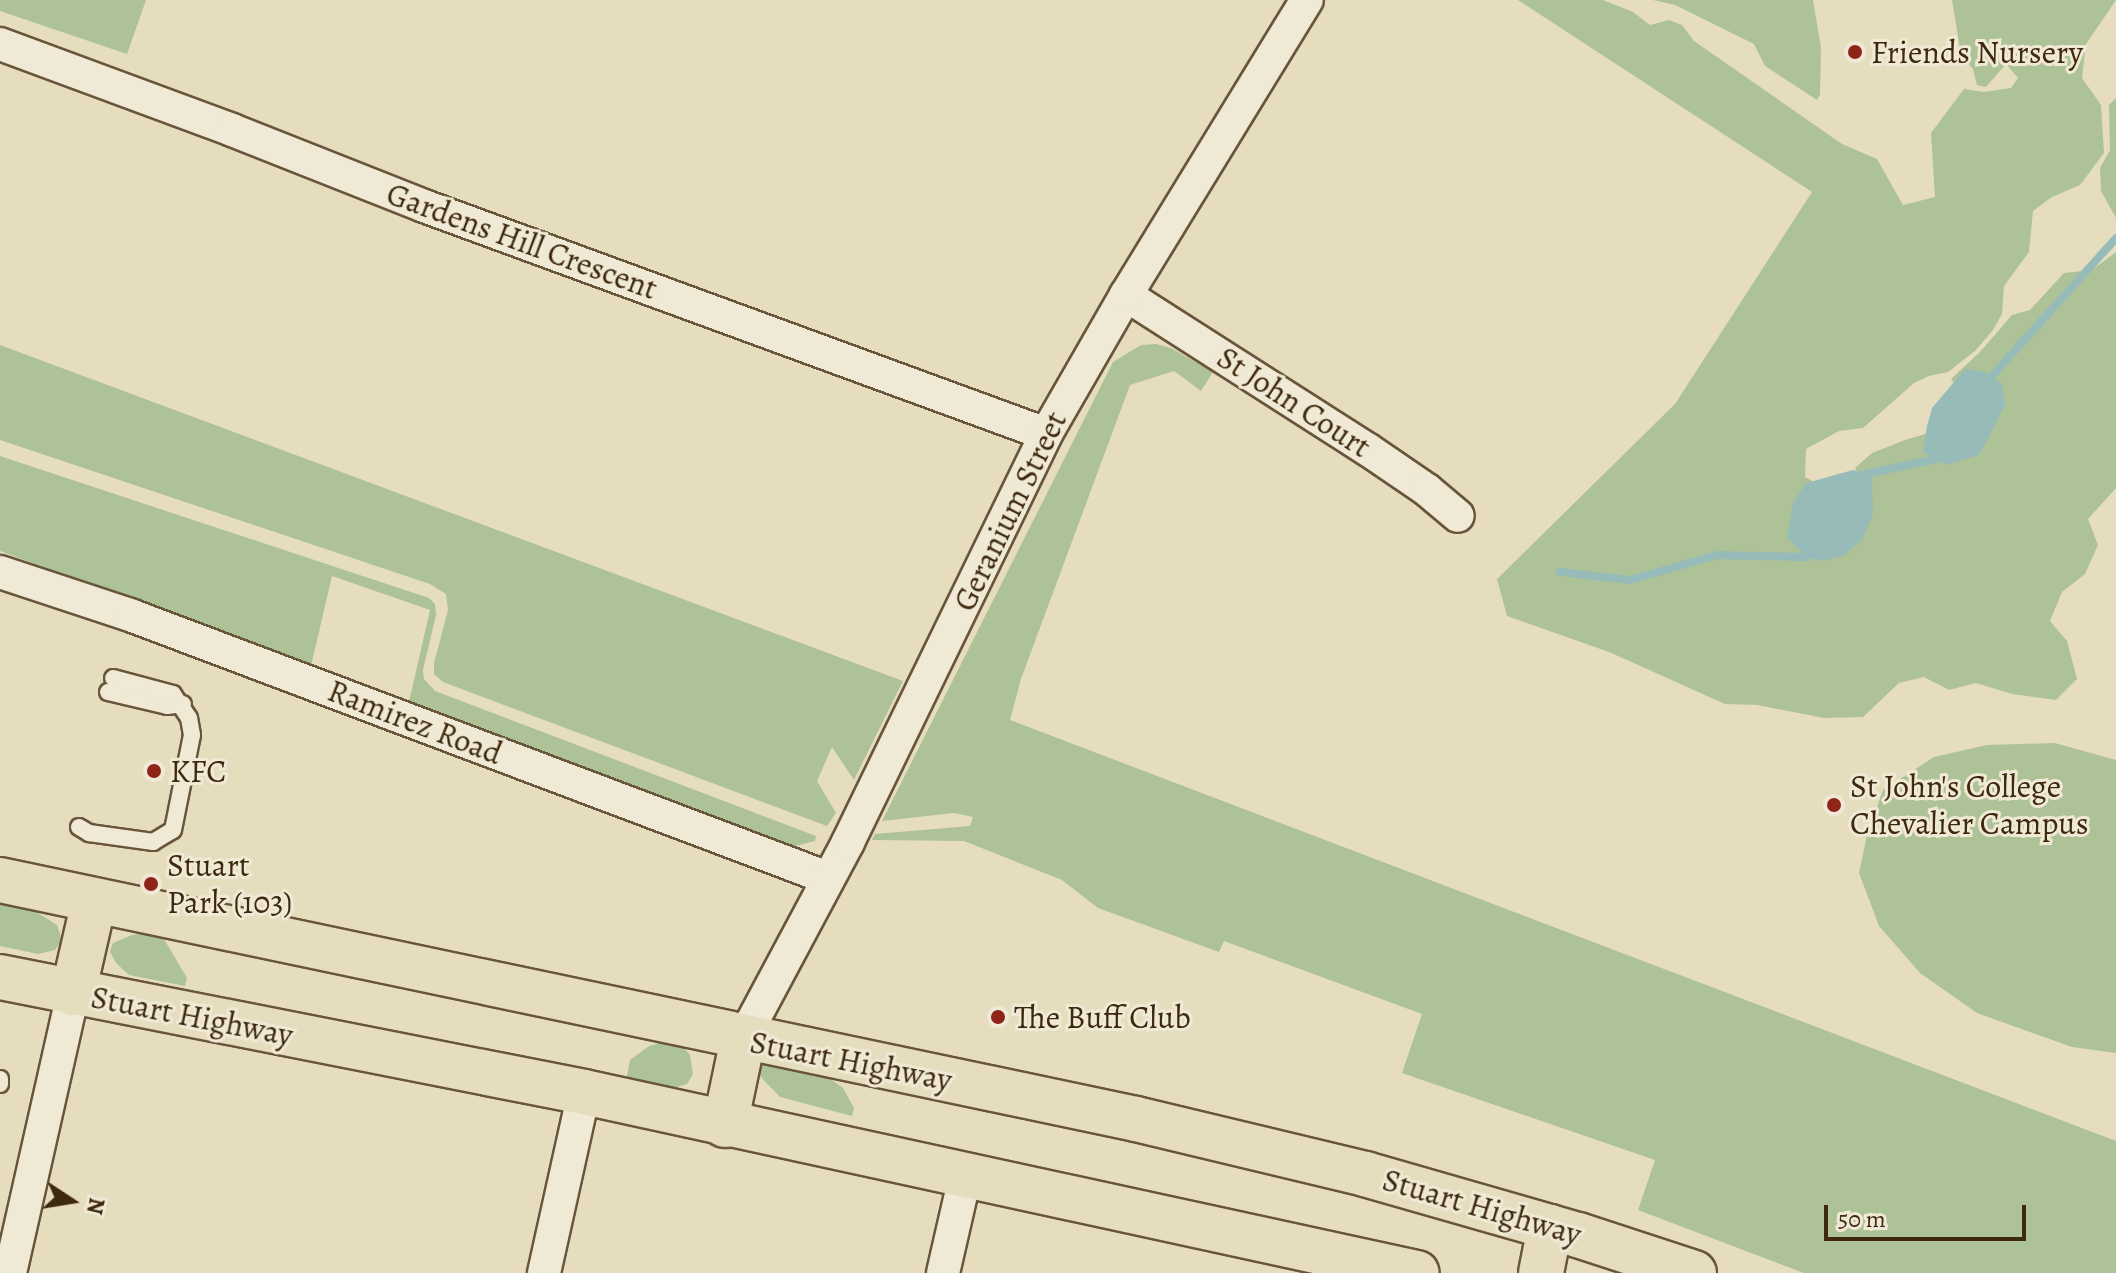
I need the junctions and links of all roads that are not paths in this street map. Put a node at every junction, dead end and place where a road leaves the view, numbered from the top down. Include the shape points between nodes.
1 (1307, 0) edge
2 (0, 44) edge
3 (1126, 295) junction
4 (1046, 434) junction
5 (1458, 516) dead end
6 (0, 572) edge
7 (110, 685) dead end
8 (79, 827) dead end
9 (828, 878) junction
10 (0, 880) edge
11 (94, 901) junction
12 (0, 977) edge
13 (73, 993) junction
14 (743, 1039) junction
15 (584, 1092) junction
16 (725, 1125) junction
17 (965, 1177) junction
18 (1566, 1245) edge
19 (10, 1273) edge
20 (544, 1273) edge
21 (943, 1273) edge
22 (1417, 1273) edge
23 (1541, 1273) edge
24 (1694, 1273) edge

1 - 3 street, Geranium Street
2 - 4 street, Gardens Hill Crescent
3 - 4 street, Geranium Street
3 - 5 street, St John Court via 1367,449
4 - 9 street, Geranium Street
6 - 9 street, Ramirez Road via 145,620
7 - 8 lane via 173,694 183,704 192,735 173,830 153,842
9 - 14 street, Geranium Street
10 - 11 highway, Stuart Highway
11 - 13 highway
11 - 14 highway, Stuart Highway
12 - 13 highway, Stuart Highway
13 - 15 highway, Stuart Highway
13 - 19 street
14 - 16 highway
14 - 18 highway, Stuart Highway via 1136,1119 1365,1174
15 - 16 highway, Stuart Highway
15 - 20 street
16 - 17 highway, Stuart Highway
17 - 21 street
17 - 22 highway, Stuart Highway
18 - 23 highway
18 - 24 highway, Stuart Highway

